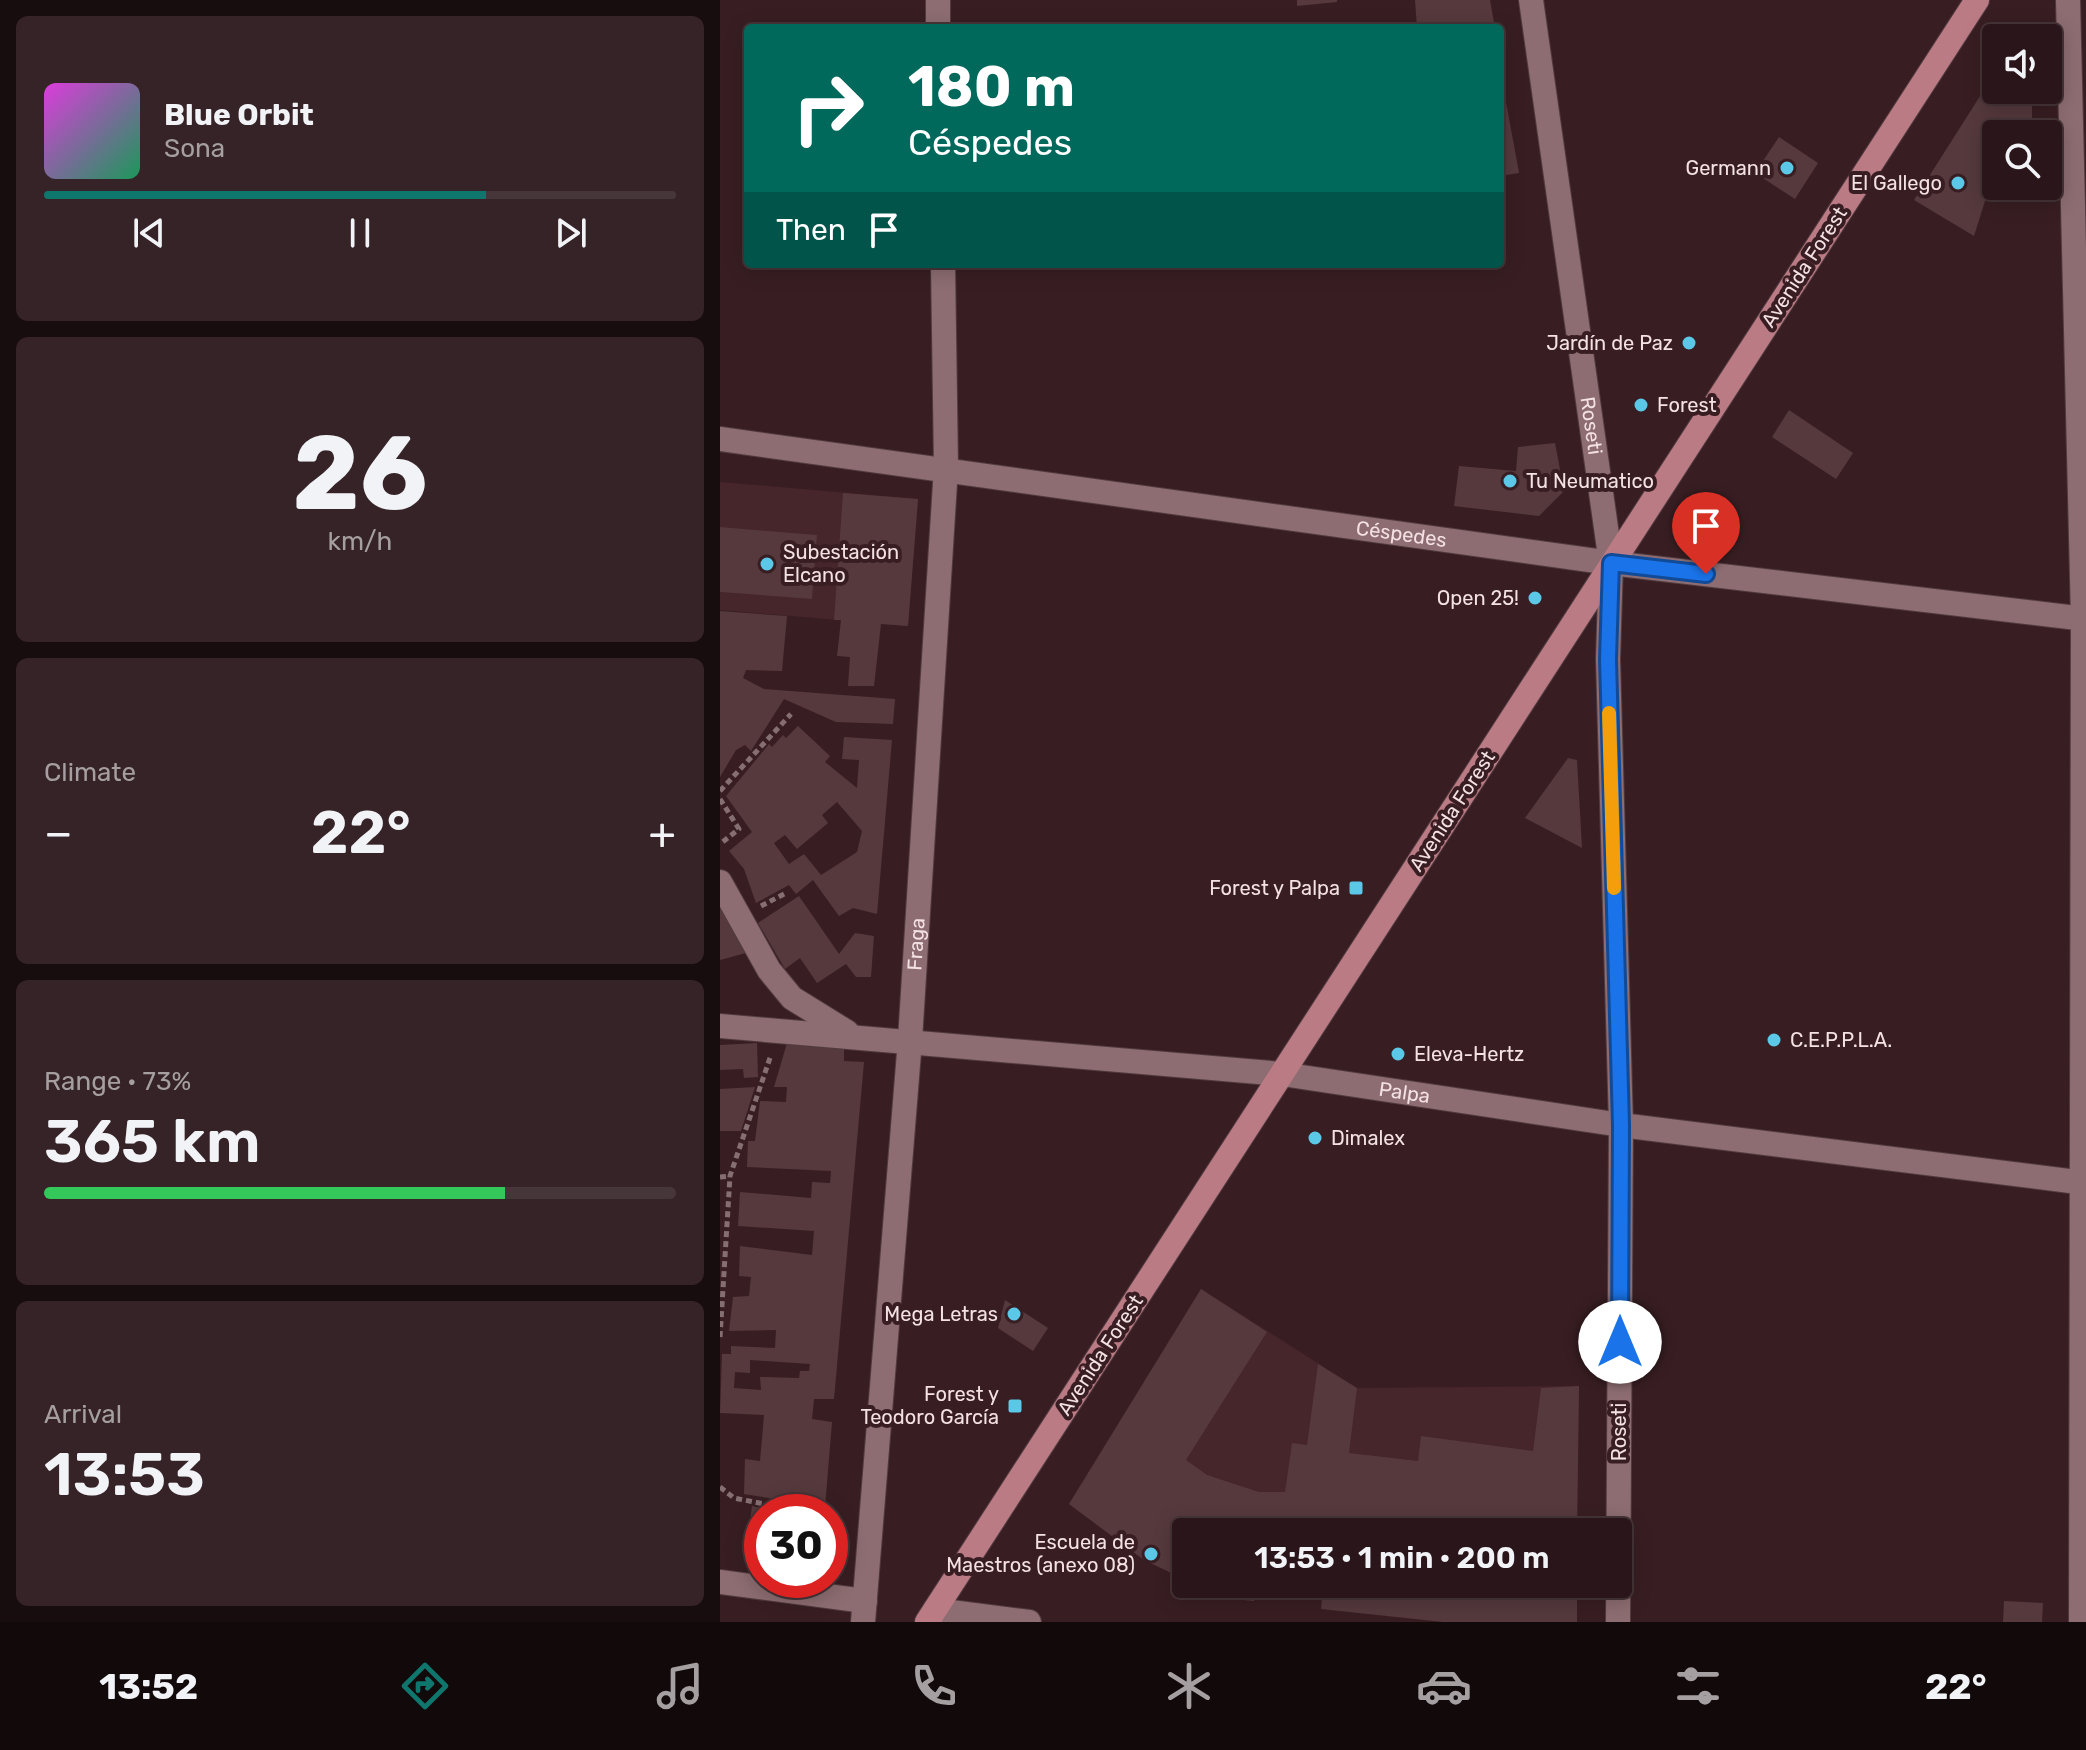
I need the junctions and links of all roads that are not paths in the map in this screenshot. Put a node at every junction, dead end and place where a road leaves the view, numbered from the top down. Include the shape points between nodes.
1 (938, 0) edge
2 (1531, 0) edge
3 (1977, 0) edge
4 (2068, 0) edge
5 (938, 24) edge
6 (2081, 253) edge
7 (943, 268) edge
8 (720, 439) edge
9 (946, 467) junction
10 (1611, 563) junction
11 (2085, 619) edge
12 (720, 882) edge
13 (720, 1026) edge
14 (851, 1035) junction
15 (910, 1040) junction
16 (1282, 1074) junction
17 (1621, 1125) junction
18 (2084, 1183) edge
19 (720, 1582) edge
20 (864, 1612) edge
21 (931, 1616) edge
22 (1029, 1622) edge
23 (1618, 1622) edge
24 (2081, 1622) edge

1 - 5 street
2 - 10 street, Roseti
3 - 10 main road, Avenida Forest
4 - 6 street
6 - 11 street
7 - 9 street, Fraga
8 - 9 street, Céspedes
9 - 10 street, Céspedes
9 - 15 street, Fraga
10 - 11 street, Céspedes
10 - 16 main road, Avenida Forest
10 - 17 street, Roseti via 1608,659
11 - 18 street
12 - 14 street via 769,970 792,998
13 - 14 street, Palpa
14 - 15 street, Palpa
15 - 16 street, Palpa
15 - 20 street, Fraga
16 - 17 street, Palpa
16 - 21 main road, Avenida Forest
17 - 18 street, Palpa
17 - 23 street, Roseti
18 - 24 street
19 - 20 street
21 - 22 street

